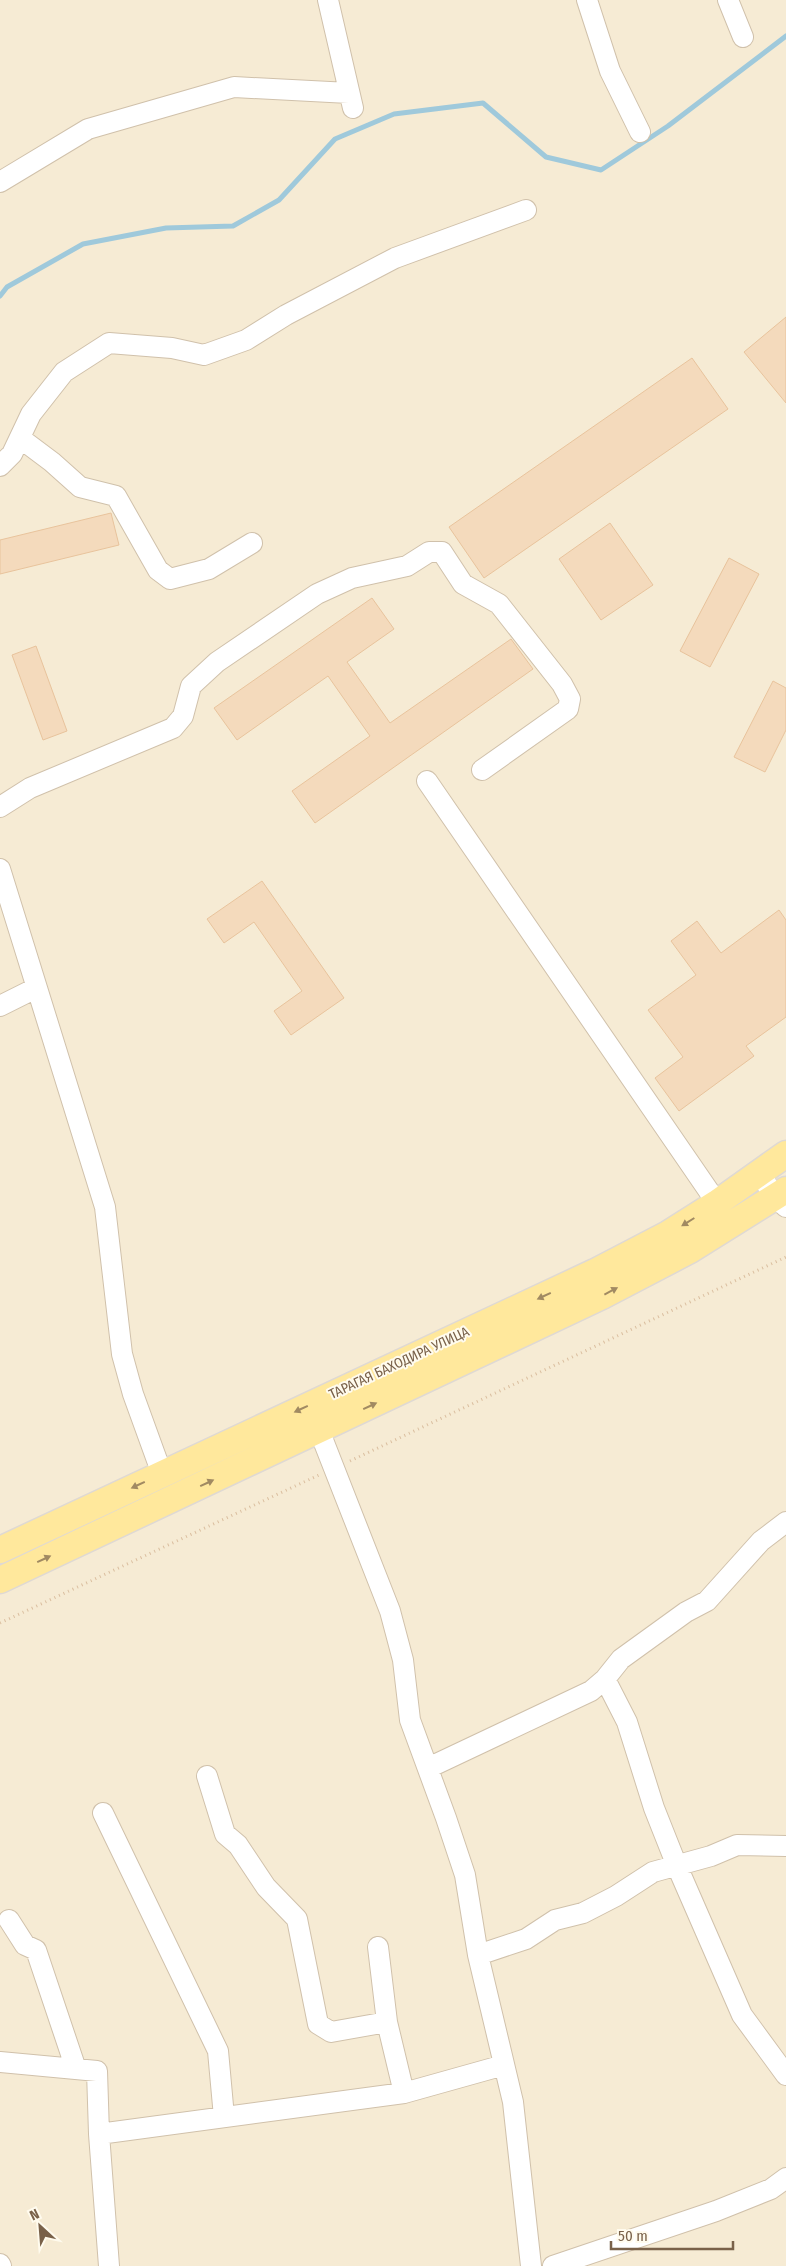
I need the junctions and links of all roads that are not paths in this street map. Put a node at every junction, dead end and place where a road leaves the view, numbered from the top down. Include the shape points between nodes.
1 (328, 0) edge
2 (587, 0) edge
3 (728, 0) edge
4 (743, 37) dead end
5 (640, 132) dead end
6 (0, 182) edge
7 (526, 210) dead end
8 (20, 438) junction
9 (0, 466) edge
10 (252, 543) dead end
11 (482, 770) dead end
12 (427, 780) dead end
13 (0, 807) edge
14 (0, 869) edge
15 (36, 988) junction
16 (0, 1006) edge
17 (786, 1154) edge
18 (760, 1174) junction
19 (782, 1198) edge
20 (718, 1203) junction
21 (318, 1430) junction
22 (162, 1474) junction
23 (786, 1522) edge
24 (2, 1545) edge
25 (0, 1580) edge
26 (606, 1679) junction
27 (428, 1768) junction
28 (207, 1776) dead end
29 (103, 1814) dead end
30 (786, 1846) edge
31 (677, 1866) junction
32 (9, 1920) dead end
33 (378, 1947) dead end
34 (478, 1955) junction
35 (387, 2022) junction
36 (0, 2062) edge
37 (504, 2065) junction
38 (76, 2069) junction
39 (786, 2075) edge
40 (404, 2093) junction
41 (224, 2116) junction
42 (98, 2134) junction
43 (786, 2178) edge
44 (109, 2266) edge
45 (532, 2266) edge
46 (553, 2266) edge

1 - 6 street via 351,101 234,87 88,129
2 - 5 street via 610,71
3 - 4 street
7 - 8 street via 395,258 286,315 246,340 204,356 172,348 109,344 64,372 31,414
8 - 9 street via 12,454
8 - 10 street via 80,487 116,496 158,570 170,579 208,569
11 - 13 street via 568,709 570,699 562,684 499,604 463,584 442,552 429,552 407,566 352,578 316,594 210,668 191,686 183,716 173,728 30,788
12 - 20 street
14 - 15 street
15 - 16 street
15 - 22 street via 105,1207 122,1354
17 - 18 main road, ТАРАГАЯ БАХОДИРА УЛИЦА
18 - 19 street
18 - 20 main road, ТАРАГАЯ БАХОДИРА УЛИЦА
21 -> 19 main road, ТАРАГАЯ БАХОДИРА УЛИЦА via 602,1296
20 -> 22 main road, ТАРАГАЯ БАХОДИРА УЛИЦА via 668,1234 595,1272
25 -> 21 main road, ТАРАГАЯ БАХОДИРА УЛИЦА
21 - 27 street via 390,1611 403,1660 410,1720
22 -> 24 main road, ТАРАГАЯ БАХОДИРА УЛИЦА
23 - 26 street via 760,1541 707,1601 686,1612 621,1659
26 - 27 street via 591,1691
26 - 31 street via 627,1722 654,1808
27 - 34 street via 465,1875
28 - 35 street via 225,1834 238,1845 266,1886 296,1919 318,2024 331,2032
29 - 41 street via 218,2051
30 - 31 street via 737,1845
31 - 34 street via 653,1872 616,1896 583,1913 556,1920 526,1939
31 - 39 street via 742,2015
32 - 38 street via 25,1945 36,1950
33 - 35 street
34 - 37 street
35 - 40 street
36 - 38 street
37 - 40 street
37 - 45 street via 513,2102
38 - 42 street via 97,2071
40 - 41 street
41 - 42 street
42 - 44 street
43 - 46 street via 771,2188 716,2211

